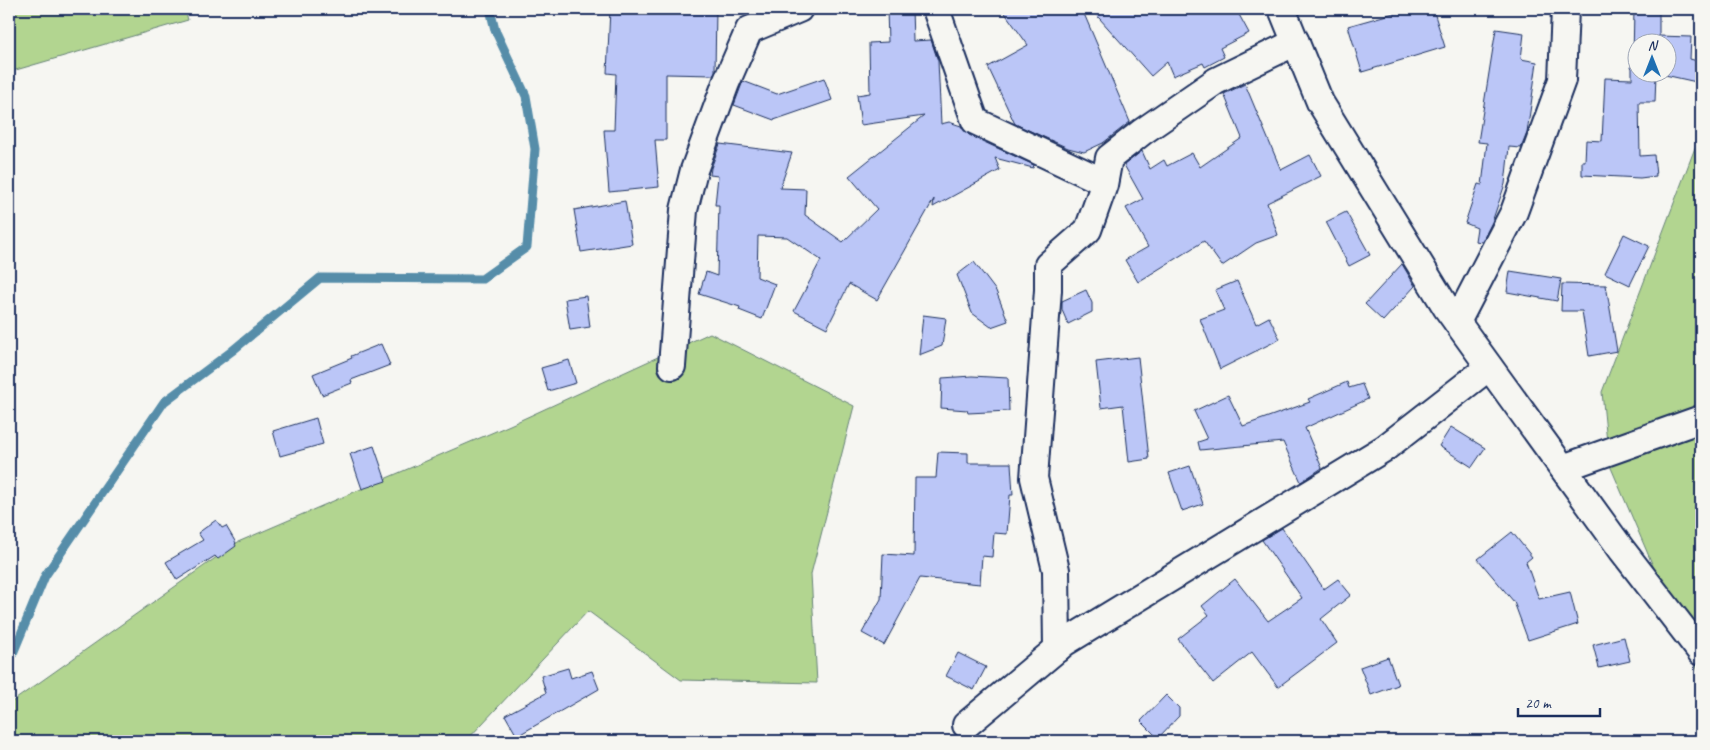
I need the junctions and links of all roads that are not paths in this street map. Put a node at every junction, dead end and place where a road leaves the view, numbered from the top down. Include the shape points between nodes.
1 (799, 9) edge
2 (936, 9) edge
3 (1282, 9) edge
4 (1566, 9) edge
5 (1296, 42) junction
6 (1104, 182) junction
7 (1457, 322) junction
8 (672, 366) dead end
9 (1489, 367) junction
10 (1701, 419) edge
11 (1563, 468) junction
12 (1057, 649) junction
13 (1701, 652) edge
14 (966, 725) dead end

1 - 8 street via 748,30 694,170 684,210
2 - 6 street via 975,122
3 - 5 street
4 - 7 street via 1562,80 1514,212
5 - 6 street via 1216,81 1142,132 1109,158
5 - 7 street via 1320,102
6 - 12 street via 1088,230 1048,265 1034,478 1056,570
7 - 9 street
9 - 11 street
9 - 12 street via 1385,448
10 - 11 street
11 - 13 street
12 - 14 street

